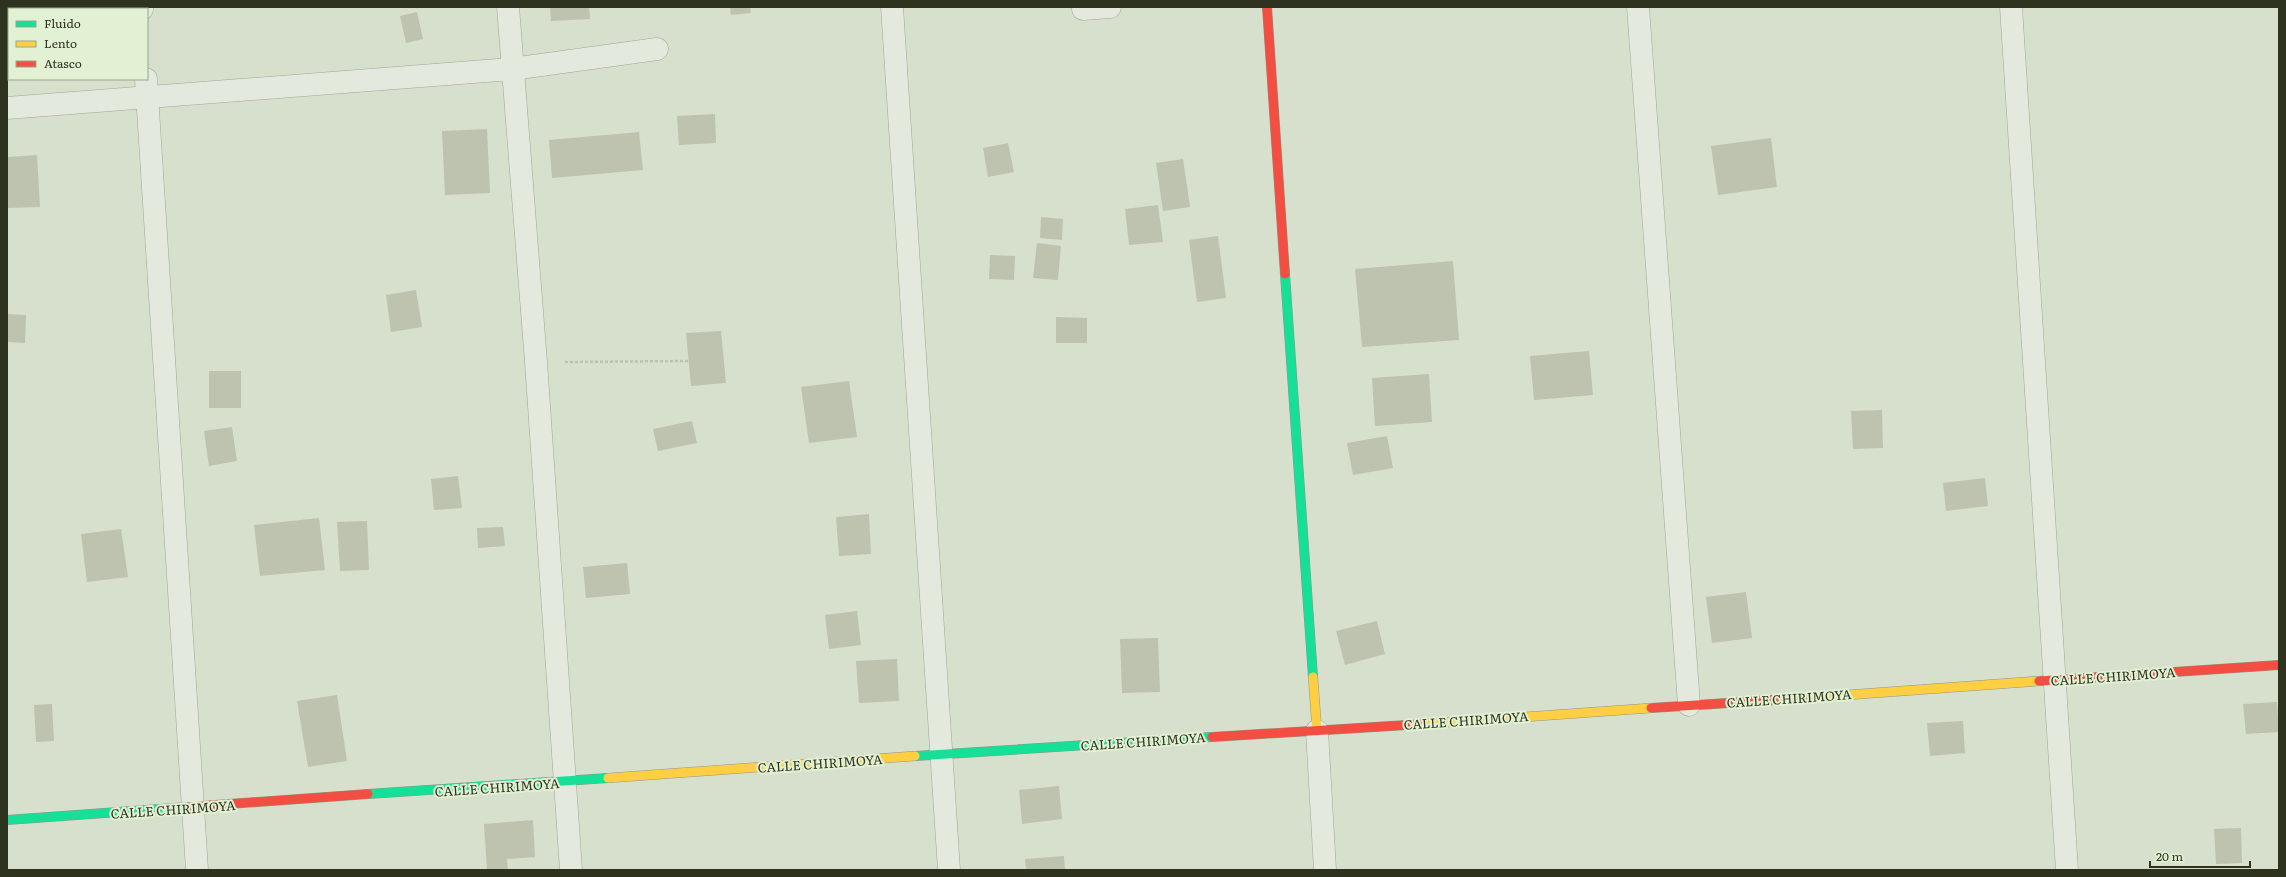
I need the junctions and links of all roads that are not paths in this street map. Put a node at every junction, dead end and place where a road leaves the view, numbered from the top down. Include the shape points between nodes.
1 (508, 7) edge
2 (892, 7) edge
3 (1110, 7) edge
4 (1267, 7) edge
5 (1638, 7) edge
6 (2011, 7) edge
7 (1083, 9) dead end
8 (657, 48) dead end
9 (512, 69) junction
10 (147, 87) edge
11 (7, 108) edge
12 (2279, 664) edge
13 (2054, 680) junction
14 (1690, 705) junction
15 (1317, 731) junction
16 (941, 754) junction
17 (563, 782) junction
18 (193, 808) junction
19 (7, 820) edge
20 (197, 870) edge
21 (570, 870) edge
22 (949, 870) edge
23 (1325, 870) edge
24 (2067, 870) edge

1 - 9 street
2 - 16 street
3 - 7 street
4 - 15 street
5 - 14 street
6 - 13 street
8 - 9 street
9 - 10 street
9 - 17 street via 536,362
10 - 11 street
10 - 18 street
12 - 13 street, CALLE CHIRIMOYA
13 - 14 street, CALLE CHIRIMOYA
13 - 24 street
14 - 15 street, CALLE CHIRIMOYA
15 - 16 street, CALLE CHIRIMOYA
15 - 23 street
16 - 17 street, CALLE CHIRIMOYA
16 - 22 street
17 - 18 street, CALLE CHIRIMOYA
17 - 21 street
18 - 19 street, CALLE CHIRIMOYA
18 - 20 street

